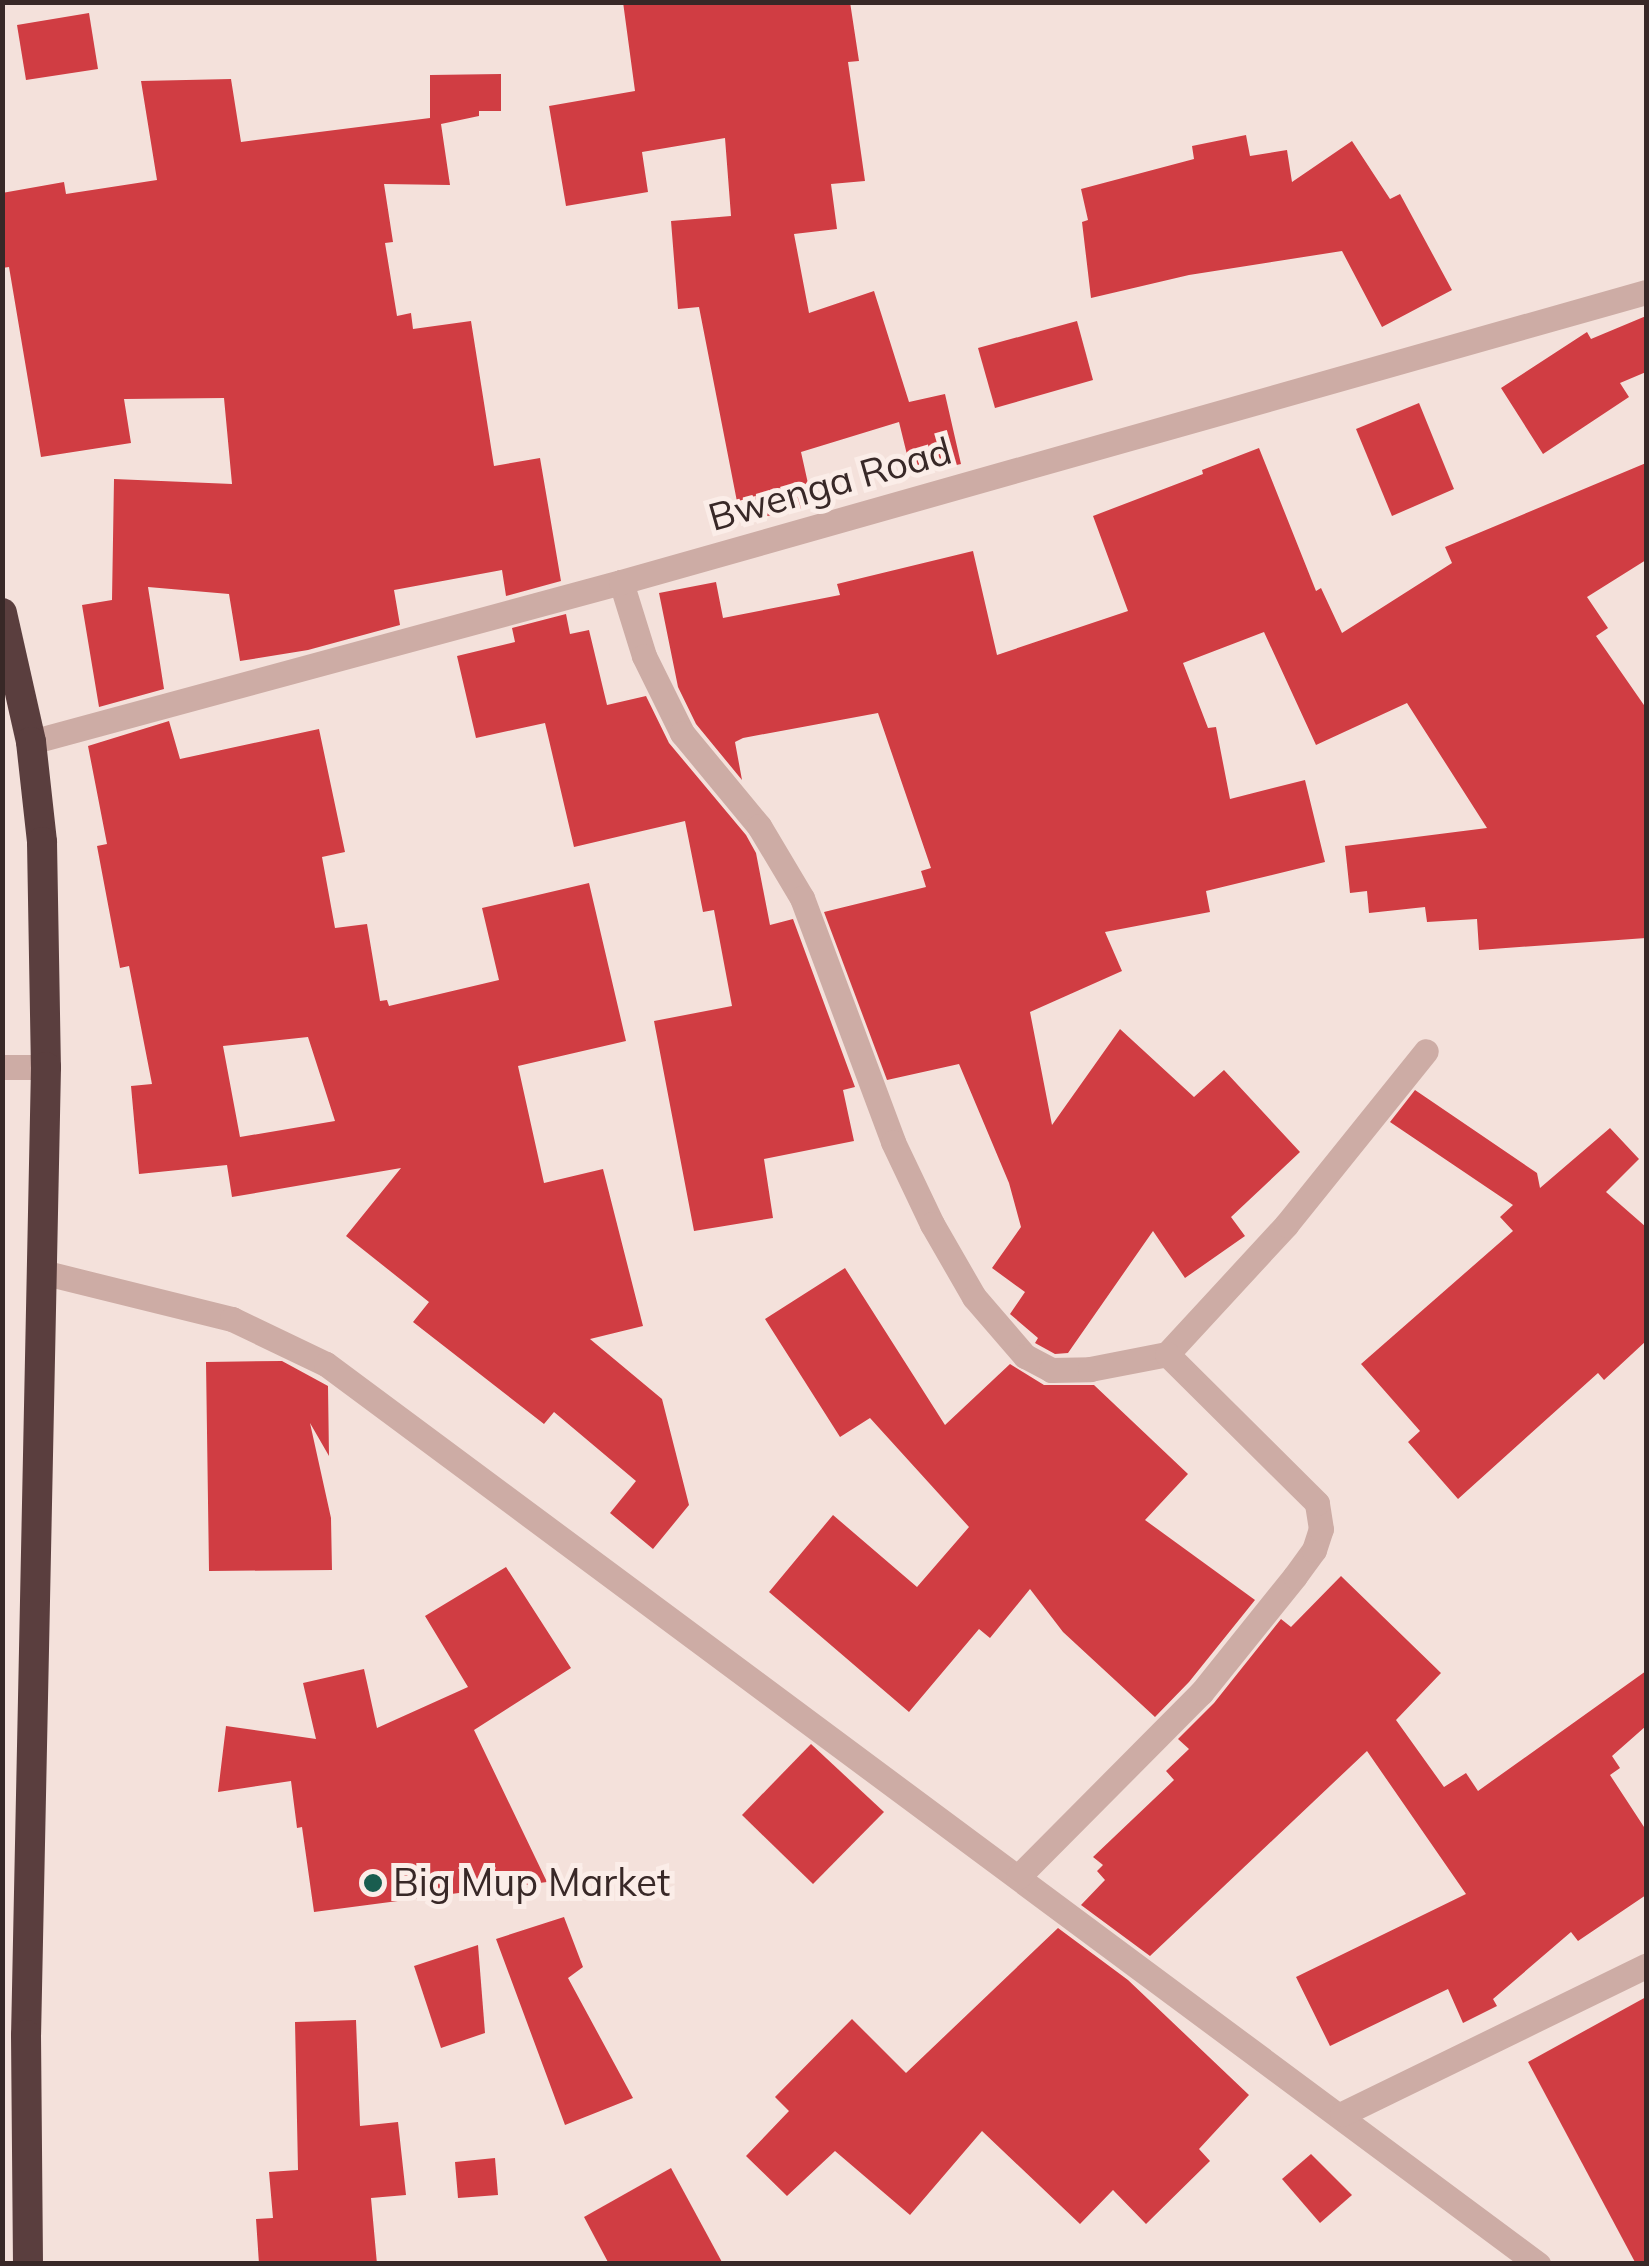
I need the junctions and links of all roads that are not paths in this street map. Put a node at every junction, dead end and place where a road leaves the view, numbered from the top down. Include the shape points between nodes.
1 (1646, 292) edge
2 (621, 582) junction
3 (2, 613) edge
4 (31, 742) junction
5 (1426, 1051) dead end
6 (2, 1067) edge
7 (46, 1068) junction
8 (42, 1272) junction
9 (1167, 1354) junction
10 (1018, 1877) junction
11 (1646, 1966) edge
12 (1342, 2114) junction
13 (28, 2264) edge
14 (1538, 2264) edge

1 - 2 street, Bwenga Road
2 - 4 street, Bwenga Road
2 - 9 street via 644,656 682,733 759,826 802,898 892,1142 974,1297 1025,1356 1051,1370
3 - 4 highway
4 - 7 highway via 42,842
5 - 9 street via 1286,1225
6 - 7 street
7 - 8 highway
8 - 10 street via 232,1320 326,1364
8 - 13 highway via 26,2015
9 - 10 street via 1317,1503 1321,1528 1305,1563 1201,1693
10 - 12 street
11 - 12 street
12 - 14 street

